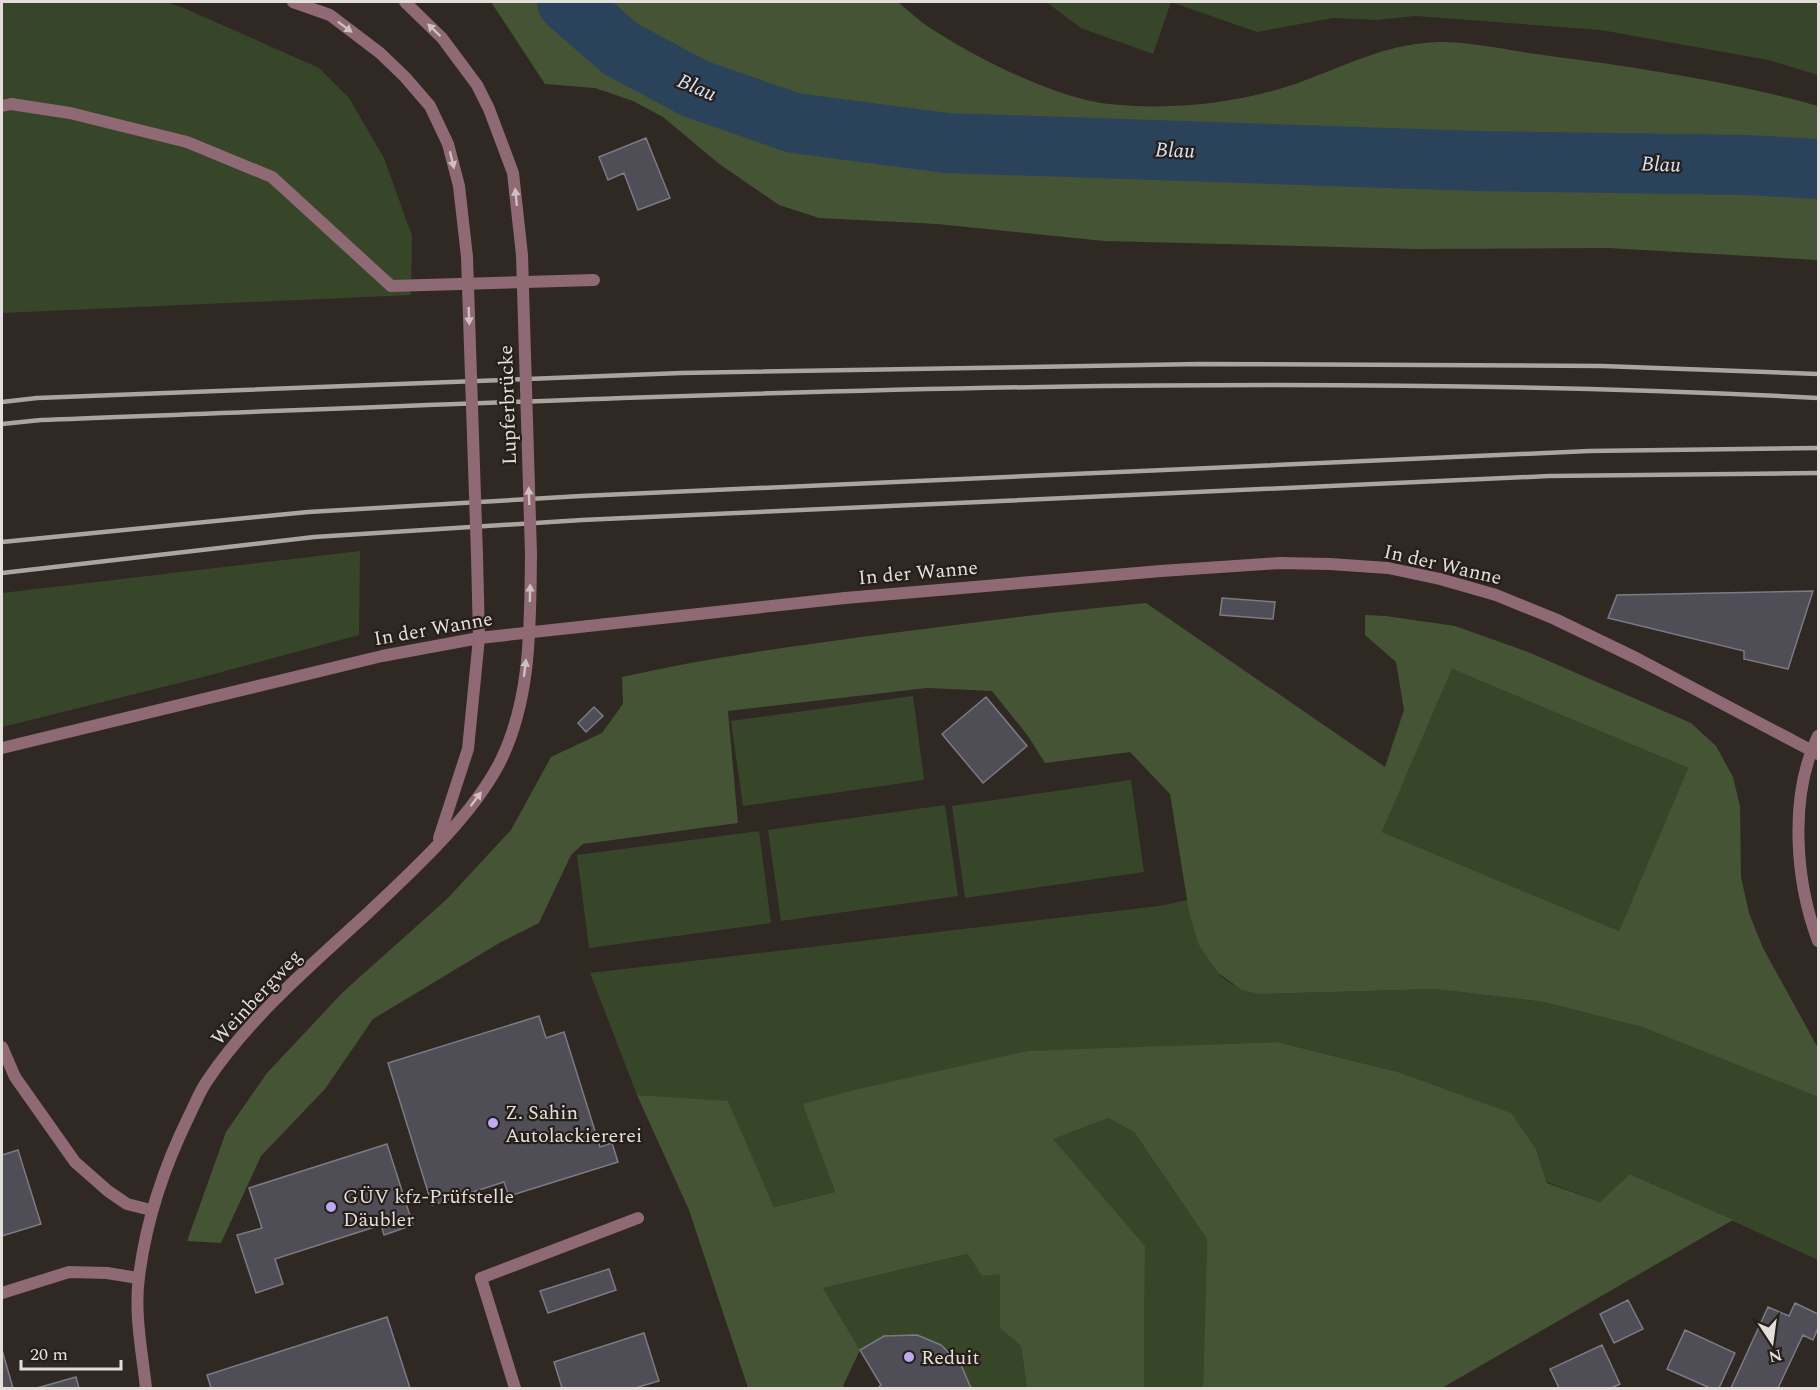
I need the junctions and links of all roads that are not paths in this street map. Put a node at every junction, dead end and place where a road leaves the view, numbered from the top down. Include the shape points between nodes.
1 (293, 2) edge
2 (405, 2) edge
3 (2, 106) edge
4 (594, 280) dead end
5 (530, 632) junction
6 (478, 638) junction
7 (1818, 736) edge
8 (2, 748) edge
9 (1815, 752) edge
10 (437, 844) junction
11 (1818, 941) edge
12 (2, 1047) edge
13 (151, 1209) junction
14 (638, 1218) dead end
15 (138, 1278) junction
16 (2, 1293) edge
17 (146, 1389) edge
18 (515, 1389) edge

1 -> 6 street, Lupferbrücke, bridge via 330,15 380,53 430,106 448,144 459,186 467,257
5 -> 2 street, Lupferbrücke, bridge via 522,255 513,173 477,86 442,38
3 - 4 street via 70,113 187,142 272,177 392,285
5 - 6 street, In der Wanne
5 - 9 street, In der Wanne via 845,598 1172,570 1280,563 1388,568 1496,595 1555,619
10 -> 5 street, Weinbergweg via 485,787 499,762 520,704
6 - 8 street, In der Wanne via 382,656
6 - 10 street, Weinbergweg via 468,749
7 - 9 street
9 - 11 street via 1804,780 1799,825 1800,868
10 - 13 street, Weinbergweg via 252,1024 206,1082
12 - 13 street via 15,1077 75,1162 127,1204
13 - 15 street, Weinbergweg
14 - 18 street via 481,1278
15 - 16 street via 69,1272
15 - 17 street, Weinbergweg

